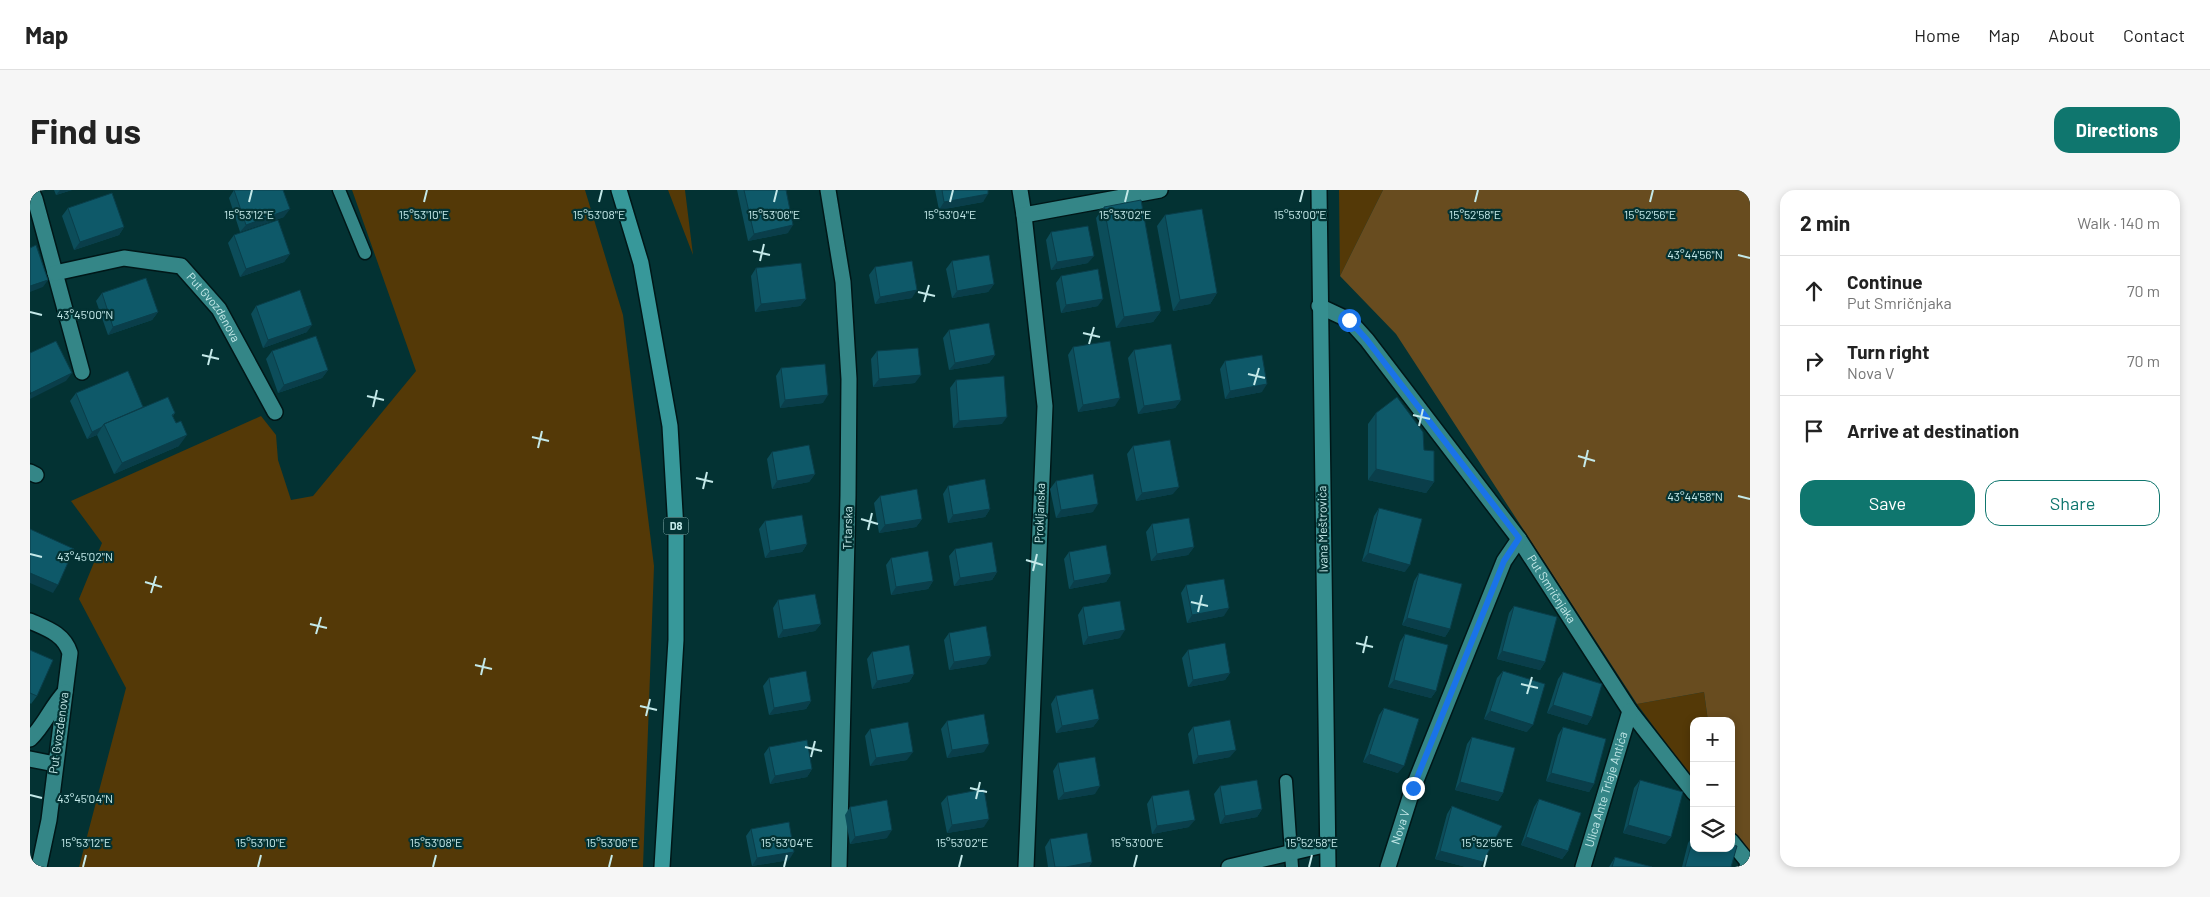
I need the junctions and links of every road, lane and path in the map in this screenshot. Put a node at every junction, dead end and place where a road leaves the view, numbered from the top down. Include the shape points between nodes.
1 (339, 190) edge
2 (619, 190) edge
3 (828, 190) edge
4 (1020, 190) edge
5 (1160, 190) edge
6 (1319, 190) edge
7 (32, 197) edge
8 (1024, 215) junction
9 (365, 253) dead end
10 (55, 273) junction
11 (1319, 306) junction
12 (82, 372) dead end
13 (275, 412) dead end
14 (1519, 538) junction
15 (30, 621) edge
16 (64, 692) junction
17 (1630, 712) junction
18 (30, 739) edge
19 (30, 759) edge
20 (55, 764) junction
21 (1286, 781) dead end
22 (1690, 788) edge
23 (1328, 844) junction
24 (1735, 846) edge
25 (1292, 860) edge
26 (1748, 865) edge
27 (39, 867) edge
28 (662, 867) edge
29 (839, 867) edge
30 (1026, 867) edge
31 (1229, 867) edge
32 (1328, 867) edge
33 (1388, 867) edge
34 (1583, 867) edge

1 - 9 lane
2 - 28 main road, D8 via 641,263 670,426 676,530 676,640
3 - 29 street, Trtarska via 843,282 849,379
4 - 8 street, Prokljanska
5 - 8 street
6 - 11 street, Ivana Meštrovića
7 - 10 street
8 - 30 street, Prokljanska via 1044,406
10 - 12 street
10 - 13 street, Put Gvozdenova via 124,258 181,266 219,309
11 - 14 street, Put Smričnjaka via 1349,320 1367,340
11 - 23 street, Ivana Meštrovića
14 - 17 street, Put Smričnjaka
14 - 33 street, Nova V via 1504,561 1413,788
15 - 16 street, Put Gvozdenova via 61,636 67,644 70,654
16 - 18 street
16 - 20 street, Put Gvozdenova
17 - 22 street, Put Smričnjaka
17 - 34 street, Ulica Ante Trlaje Antića
19 - 20 street
20 - 27 street, Put Gvozdenova via 49,820
21 - 25 lane
23 - 25 street
23 - 32 street, Ivana Meštrovića
24 - 26 street
25 - 31 street

